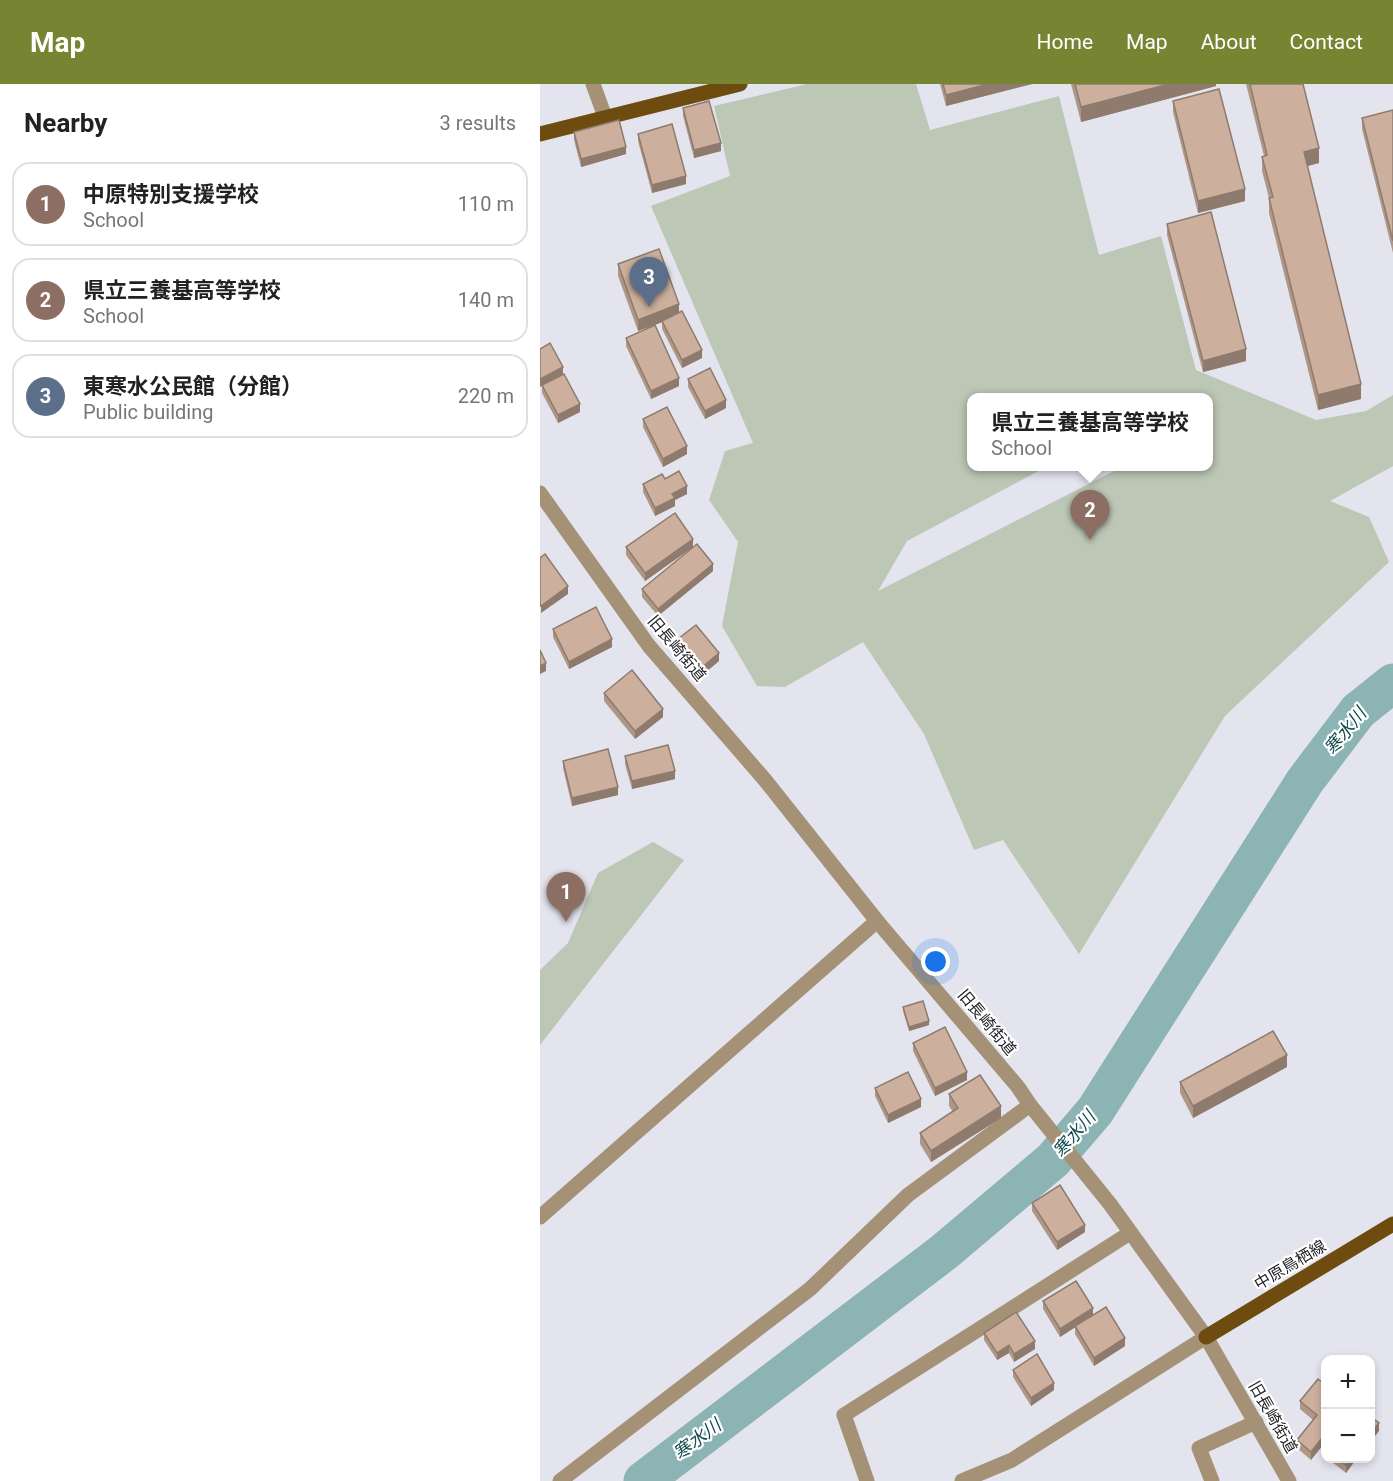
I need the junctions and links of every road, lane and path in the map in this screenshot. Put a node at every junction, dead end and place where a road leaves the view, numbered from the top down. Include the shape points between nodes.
1 (593, 84) edge
2 (740, 84) edge
3 (605, 117) junction
4 (540, 134) edge
5 (540, 494) edge
6 (877, 921) junction
7 (1030, 1105) junction
8 (540, 1217) edge
9 (1393, 1224) edge
10 (1130, 1233) junction
11 (1206, 1337) junction
12 (1256, 1422) junction
13 (560, 1481) edge
14 (867, 1481) edge
15 (962, 1481) edge
16 (1212, 1481) edge
17 (1289, 1481) edge

1 - 3 street
2 - 3 main road
3 - 4 main road
5 - 6 street, 旧長崎街道 via 650,646 765,780
6 - 7 street, 旧長崎街道
6 - 8 street
7 - 10 street, 旧長崎街道
7 - 13 street via 908,1195 810,1289
9 - 11 main road, 中原鳥栖線
10 - 11 street, 旧長崎街道
10 - 14 street via 844,1415
11 - 12 street, 旧長崎街道
11 - 15 street via 1012,1460
12 - 16 street via 1199,1448
12 - 17 street, 旧長崎街道

